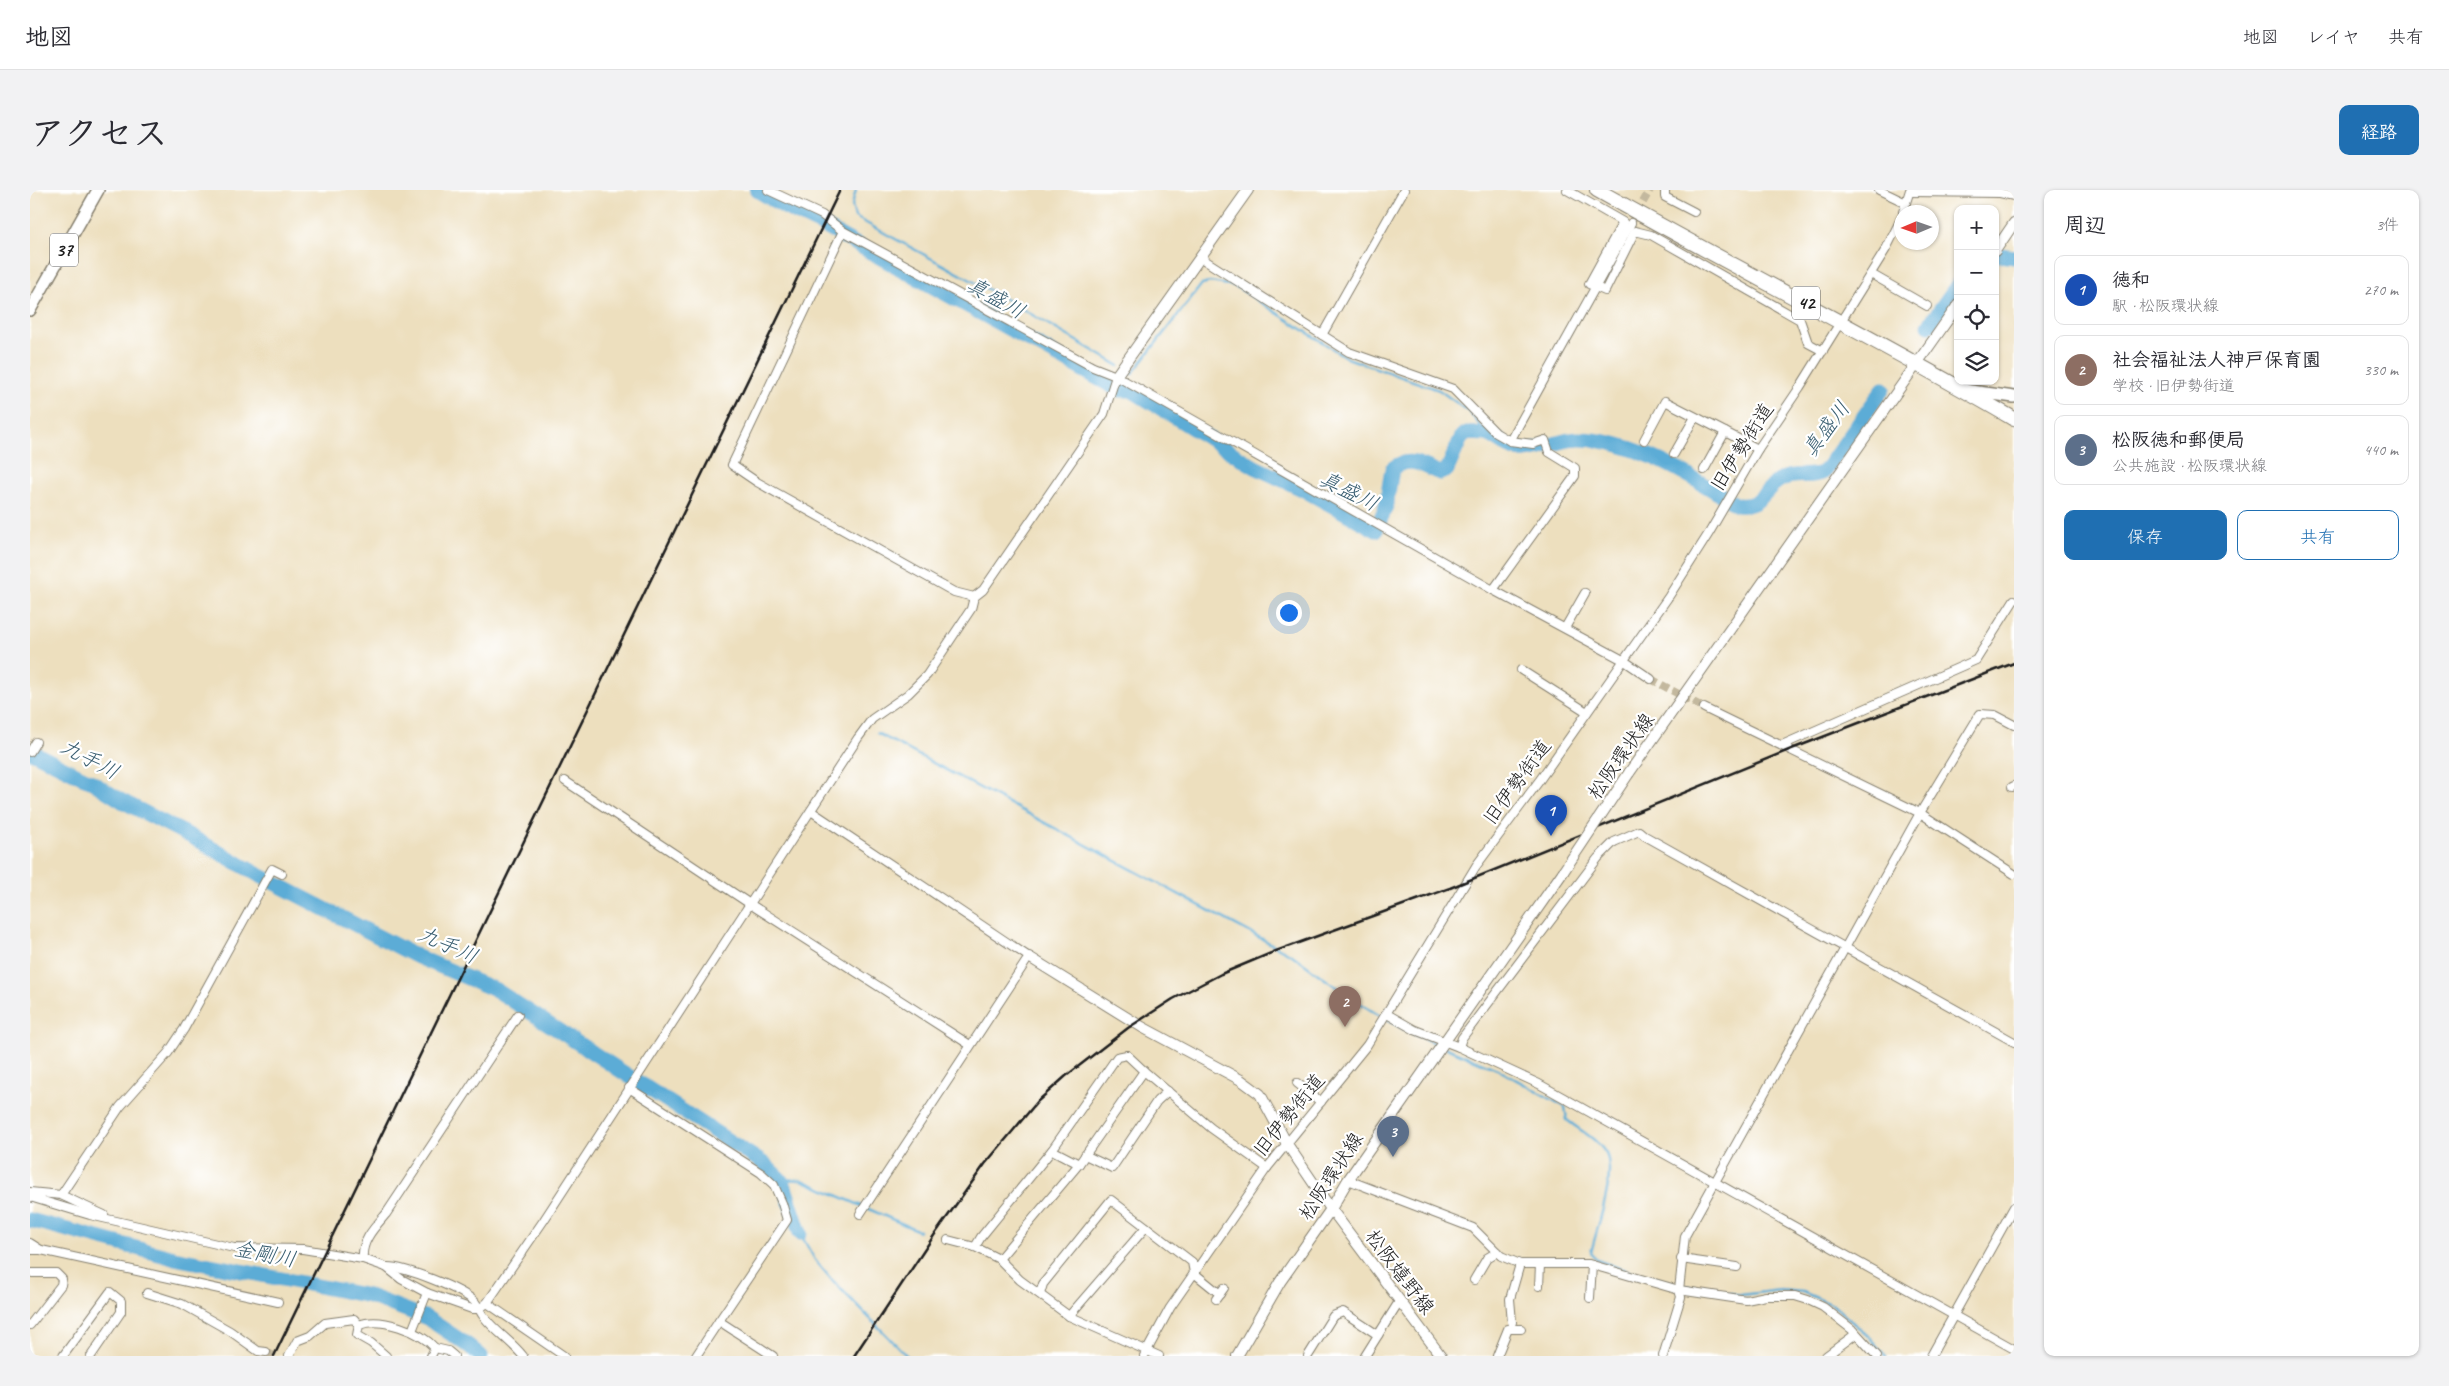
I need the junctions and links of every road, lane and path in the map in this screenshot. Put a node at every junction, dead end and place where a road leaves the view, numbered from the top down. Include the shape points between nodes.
1 (98, 190) edge
2 (768, 190) edge
3 (1248, 190) edge
4 (1404, 190) edge
5 (1567, 190) edge
6 (1596, 190) edge
7 (1665, 190) edge
8 (1879, 190) edge
9 (1910, 191) edge
10 (2014, 196) edge
11 (1906, 203) joint
12 (1694, 212) dead end
13 (1631, 223) tunnel mouth
14 (2014, 223) edge
15 (842, 230) junction
16 (1894, 233) edge
17 (1996, 250) edge
18 (1201, 258) junction
19 (1871, 274) junction
20 (1596, 288) junction
21 (1927, 306) dead end
22 (30, 310) edge
23 (1954, 311) edge
24 (1841, 322) junction
25 (1322, 335) junction
26 (1823, 351) junction
27 (1917, 364) junction
28 (1117, 374) junction
29 (1964, 390) junction
30 (2014, 397) edge
31 (1695, 416) junction
32 (2014, 419) edge
33 (1725, 432) junction
34 (1644, 440) dead end
35 (1510, 441) junction
36 (1758, 449) junction
37 (1674, 454) dead end
38 (1704, 470) dead end
39 (1493, 590) junction
40 (1585, 593) dead end
41 (974, 597) junction
42 (2014, 600) edge
43 (1565, 628) junction
44 (1623, 660) junction
45 (1521, 670) dead end
46 (1651, 679) tunnel mouth
47 (1704, 708) tunnel mouth
48 (1587, 712) junction
49 (2014, 725) edge
50 (36, 742) dead end
51 (1782, 745) junction
52 (30, 752) edge
53 (565, 780) dead end
54 (811, 811) junction
55 (1920, 813) junction
56 (282, 874) dead end
57 (2014, 874) edge
58 (750, 904) junction
59 (1846, 949) junction
60 (1028, 957) junction
61 (1387, 1014) junction
62 (518, 1015) dead end
63 (1446, 1042) junction
64 (2014, 1042) edge
65 (970, 1045) junction
66 (1459, 1047) junction
67 (1144, 1071) junction
68 (1297, 1083) dead end
69 (629, 1088) junction
70 (1168, 1092) junction
71 (1321, 1102) junction
72 (1288, 1144) junction
73 (1052, 1150) junction
74 (1085, 1155) junction
75 (1078, 1164) junction
76 (1267, 1168) junction
77 (1348, 1180) junction
78 (1715, 1183) junction
79 (30, 1192) edge
80 (60, 1195) junction
81 (30, 1197) edge
82 (2014, 1207) edge
83 (1331, 1209) junction
84 (860, 1214) dead end
85 (108, 1220) junction
86 (1146, 1227) junction
87 (948, 1240) dead end
88 (30, 1243) edge
89 (975, 1247) junction
90 (30, 1250) edge
91 (41, 1250) junction
92 (1497, 1252) junction
93 (1681, 1258) junction
94 (363, 1259) junction
95 (999, 1259) junction
96 (1520, 1264) junction
97 (1540, 1265) junction
98 (1592, 1265) junction
99 (1737, 1266) dead end
100 (386, 1267) junction
101 (30, 1273) edge
102 (1194, 1273) junction
103 (1474, 1280) dead end
104 (1539, 1286) dead end
105 (1679, 1290) junction
106 (147, 1294) dead end
107 (1040, 1294) junction
108 (1220, 1294) dead end
109 (426, 1296) junction
110 (1590, 1298) dead end
111 (1400, 1300) junction
112 (278, 1302) dead end
113 (487, 1303) junction
114 (479, 1309) junction
115 (1070, 1316) junction
116 (1954, 1316) junction
117 (720, 1321) junction
118 (1512, 1322) dead end
119 (30, 1325) edge
120 (359, 1325) junction
121 (1521, 1329) dead end
122 (412, 1331) junction
123 (1854, 1331) junction
124 (1378, 1335) junction
125 (435, 1348) junction
126 (2014, 1349) edge
127 (266, 1352) dead end
128 (1145, 1353) edge
129 (451, 1354) edge
130 (63, 1356) edge
131 (91, 1356) edge
132 (289, 1356) edge
133 (386, 1356) edge
134 (431, 1356) edge
135 (523, 1356) edge
136 (564, 1356) edge
137 (696, 1356) edge
138 (773, 1356) edge
139 (1159, 1356) edge
140 (1237, 1356) edge
141 (1308, 1356) edge
142 (1365, 1356) edge
143 (1441, 1356) edge
144 (1497, 1356) edge
145 (1663, 1356) edge
146 (1826, 1356) edge
147 (1877, 1356) edge
148 (1931, 1356) edge

1 - 22 main road, 37
2 - 15 street via 822,215
3 - 18 main road
4 - 25 street
5 - 20 street via 1623,222 1589,284
6 - 24 highway, 42
7 - 12 street via 1665,197
8 - 11 street
9 - 10 street
9 - 11 street
13 - 20 street
14 - 17 main road
15 - 28 street via 1093,367
15 - 41 street via 732,465 954,592
16 - 19 street, 旧伊勢街道
18 - 25 street
18 - 28 main road
19 - 21 street
19 - 24 street, 旧伊勢街道
20 - 26 street via 1604,291 1635,231 1651,235 1800,320 1808,344
20 - 35 street
23 - 27 main road, 松阪環状線
24 - 26 street, 旧伊勢街道
24 - 27 highway, 42
25 - 35 street via 1349,352 1453,389 1496,433
26 - 36 street, 旧伊勢街道
27 - 29 highway, 42
27 - 63 main road, 松阪環状線, bridge via 1629,773
28 - 39 street
28 - 41 street via 1104,414 983,590
29 - 30 main road
29 - 32 highway, 42
31 - 33 street
31 - 34 street via 1665,401
31 - 37 street
33 - 36 street
33 - 38 street
35 - 39 street via 1533,444 1545,440 1548,452 1575,468 1575,476
36 - 44 street, 旧伊勢街道 via 1669,596
39 - 43 street
40 - 43 street
41 - 54 street via 971,609 927,675 908,694 872,719
42 - 51 street via 1976,660
43 - 44 street
44 - 46 street
44 - 48 street, 旧伊勢街道
45 - 48 street
47 - 51 street
48 - 61 street, 旧伊勢街道 via 1476,866
49 - 55 street via 1995,715 1980,714
50 - 52 street
51 - 55 street
53 - 58 street
54 - 58 street
54 - 60 street
55 - 57 street
55 - 59 street
56 - 80 street via 272,869 184,1029 168,1053 120,1107
58 - 65 street
58 - 69 street
59 - 64 street
59 - 66 street via 1639,831 1614,842 1598,858 1462,1038
59 - 78 street
60 - 65 street
60 - 72 main road, 松阪嬉野線 via 1142,1027 1248,1085 1260,1094
61 - 63 street
61 - 71 street, 旧伊勢街道 via 1367,1045
62 - 94 street via 391,1207 368,1235 362,1251
63 - 66 street
63 - 77 main road, 松阪環状線
65 - 84 street
66 - 78 street via 1509,1075 1539,1084
67 - 70 street
67 - 73 street via 1127,1055 1118,1057
67 - 74 street
68 - 71 street
69 - 113 street
69 - 117 street via 749,1164 774,1185 782,1202 787,1220
70 - 74 street via 1157,1101 1112,1168
70 - 76 street
71 - 72 street, 旧伊勢街道
72 - 76 street, 旧伊勢街道
72 - 83 main road, 松阪嬉野線
73 - 75 street
73 - 89 street
74 - 75 street
75 - 95 street
76 - 102 street, 旧伊勢街道
77 - 83 main road, 松阪環状線
77 - 92 street via 1473,1228
78 - 93 street via 1685,1236
78 - 116 street
79 - 80 street
80 - 85 street via 103,1214
81 - 85 street
82 - 116 street
83 - 111 main road, 松阪嬉野線
83 - 140 main road, 松阪環状線 via 1280,1282
85 - 94 street via 234,1248 303,1248
86 - 102 street via 1192,1262
86 - 107 street via 1111,1200 1043,1284
86 - 115 street
87 - 89 street
88 - 91 street
89 - 95 street
90 - 91 street
91 - 112 street
92 - 96 street
92 - 103 street via 1487,1258
93 - 99 street
93 - 105 street
94 - 100 street
95 - 107 street
96 - 97 street
96 - 118 street via 1510,1299
97 - 98 street
97 - 104 street
98 - 105 street
98 - 110 street
100 - 109 street
100 - 114 street via 418,1274 461,1292
101 - 119 street via 56,1274 62,1279 61,1285
102 - 108 street
102 - 128 street, 旧伊勢街道
105 - 123 street via 1746,1300 1795,1296 1823,1307
105 - 145 street via 1681,1297
106 - 127 street via 182,1304 258,1351
107 - 115 street
109 - 114 street
109 - 122 street
111 - 124 street
111 - 143 main road, 松阪嬉野線
113 - 114 street
113 - 136 street
114 - 135 street via 484,1318
115 - 128 street
116 - 126 street
116 - 148 street
117 - 137 street
117 - 138 street
120 - 122 street via 366,1322
120 - 132 street via 354,1319 324,1323 310,1336 297,1340
120 - 133 street via 357,1335
121 - 144 street via 1508,1329
122 - 125 street
123 - 146 street via 1853,1336
123 - 147 street
124 - 141 street via 1343,1312 1333,1316
124 - 142 street
125 - 129 street
125 - 134 street
128 - 139 street
130 - 131 street via 110,1292 121,1301 121,1312

